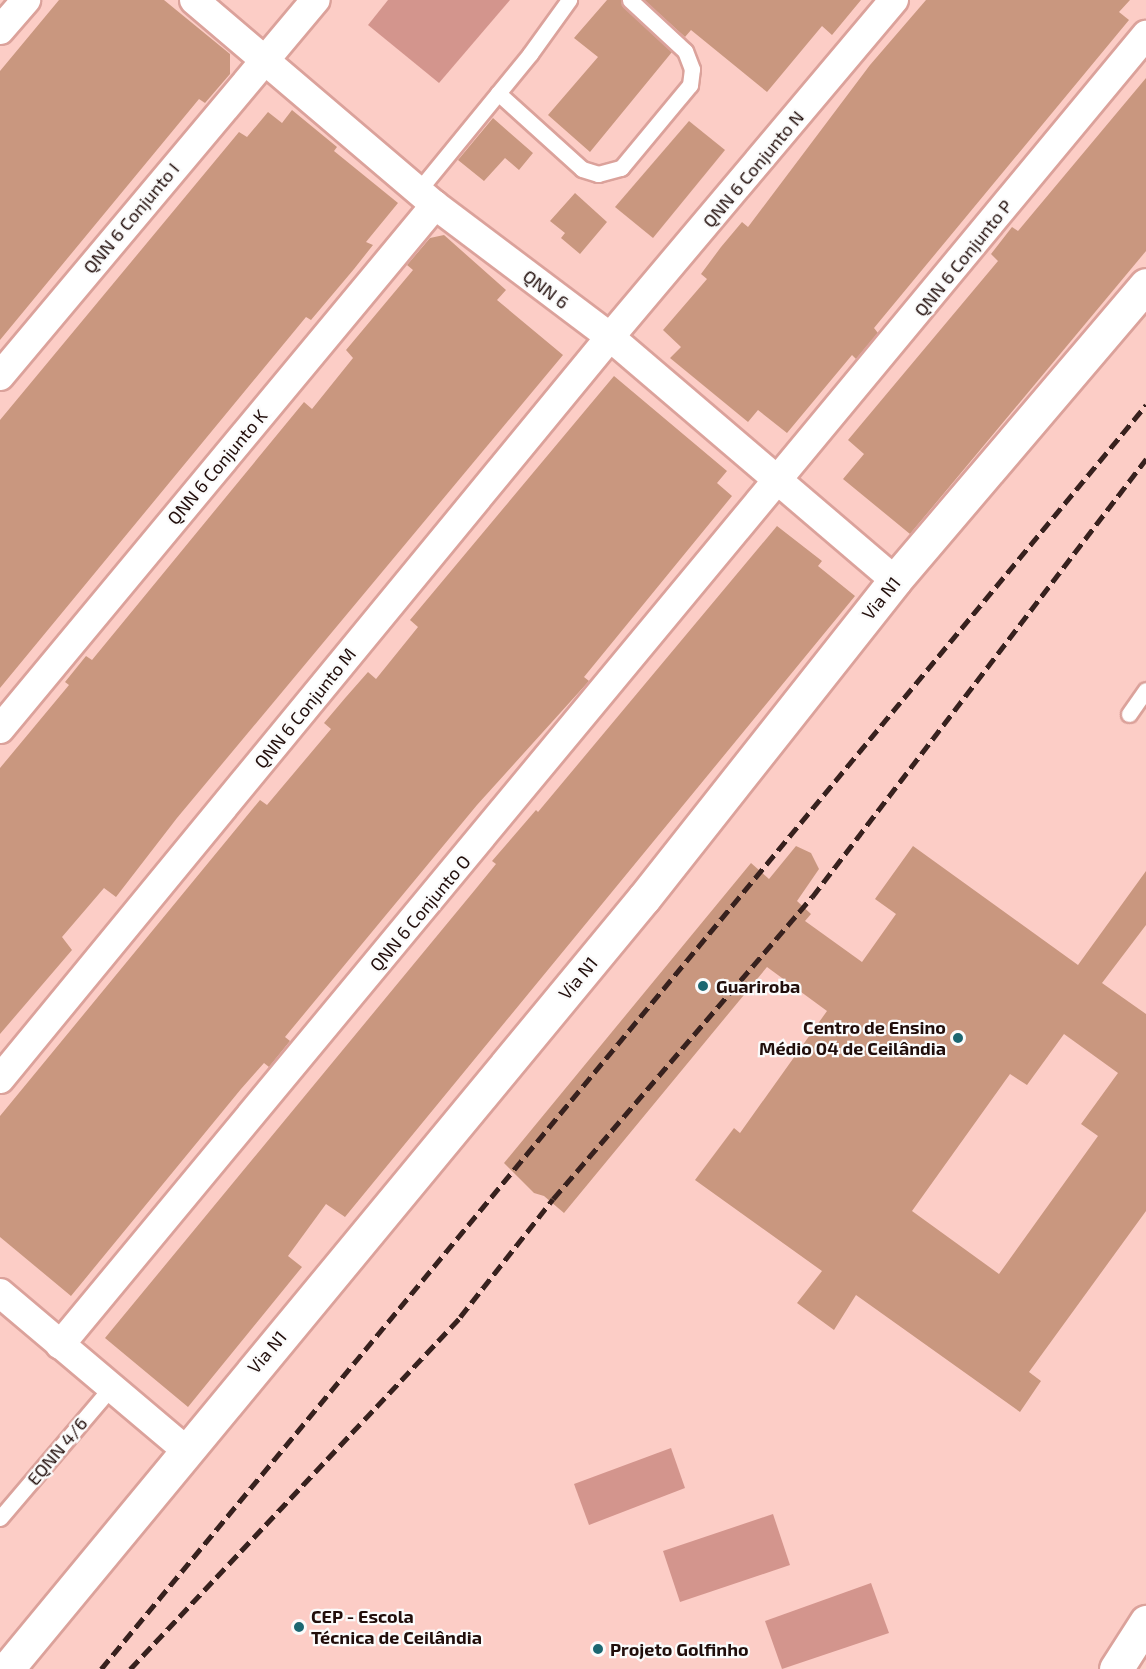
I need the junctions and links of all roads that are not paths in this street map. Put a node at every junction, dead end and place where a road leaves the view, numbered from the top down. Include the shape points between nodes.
1 (26, 0) edge
2 (194, 0) edge
3 (315, 0) edge
4 (569, 0) edge
5 (630, 0) edge
6 (894, 0) edge
7 (0, 30) edge
8 (1146, 35) edge
9 (263, 61) junction
10 (498, 93) junction
11 (427, 198) junction
12 (1146, 285) edge
13 (610, 337) junction
14 (0, 376) edge
15 (780, 481) junction
16 (895, 580) junction
17 (1146, 690) edge
18 (1129, 714) dead end
19 (0, 729) edge
20 (0, 1079) edge
21 (0, 1293) edge
22 (60, 1345) junction
23 (113, 1385) junction
24 (186, 1449) junction
25 (0, 1518) edge
26 (1146, 1622) edge
27 (7, 1669) edge
28 (1116, 1669) edge

1 - 7 street
2 - 9 street, QNN 6
3 - 9 street, QNN 6 Conjunto I
4 - 10 lane
5 - 10 lane via 685,51 692,69 690,85 621,168 598,174 582,169
6 - 13 street, QNN 6 Conjunto N
8 - 15 street, QNN 6 Conjunto P
9 - 11 street, QNN 6
9 - 14 street, QNN 6 Conjunto I
10 - 11 lane
11 - 13 street, QNN 6
11 - 19 street, QNN 6 Conjunto K
12 - 16 street, Via N1
13 - 15 street, QNN 6
13 - 20 street, QNN 6 Conjunto M
15 - 16 street, QNN 6
15 - 22 street, QNN 6 Conjunto O
16 - 24 street, Via N1 via 644,898
17 - 18 lane
21 - 22 street
22 - 23 street
23 - 24 street
23 - 25 lane, EQNN 4/6
24 - 27 street, Via N1
26 - 28 street

